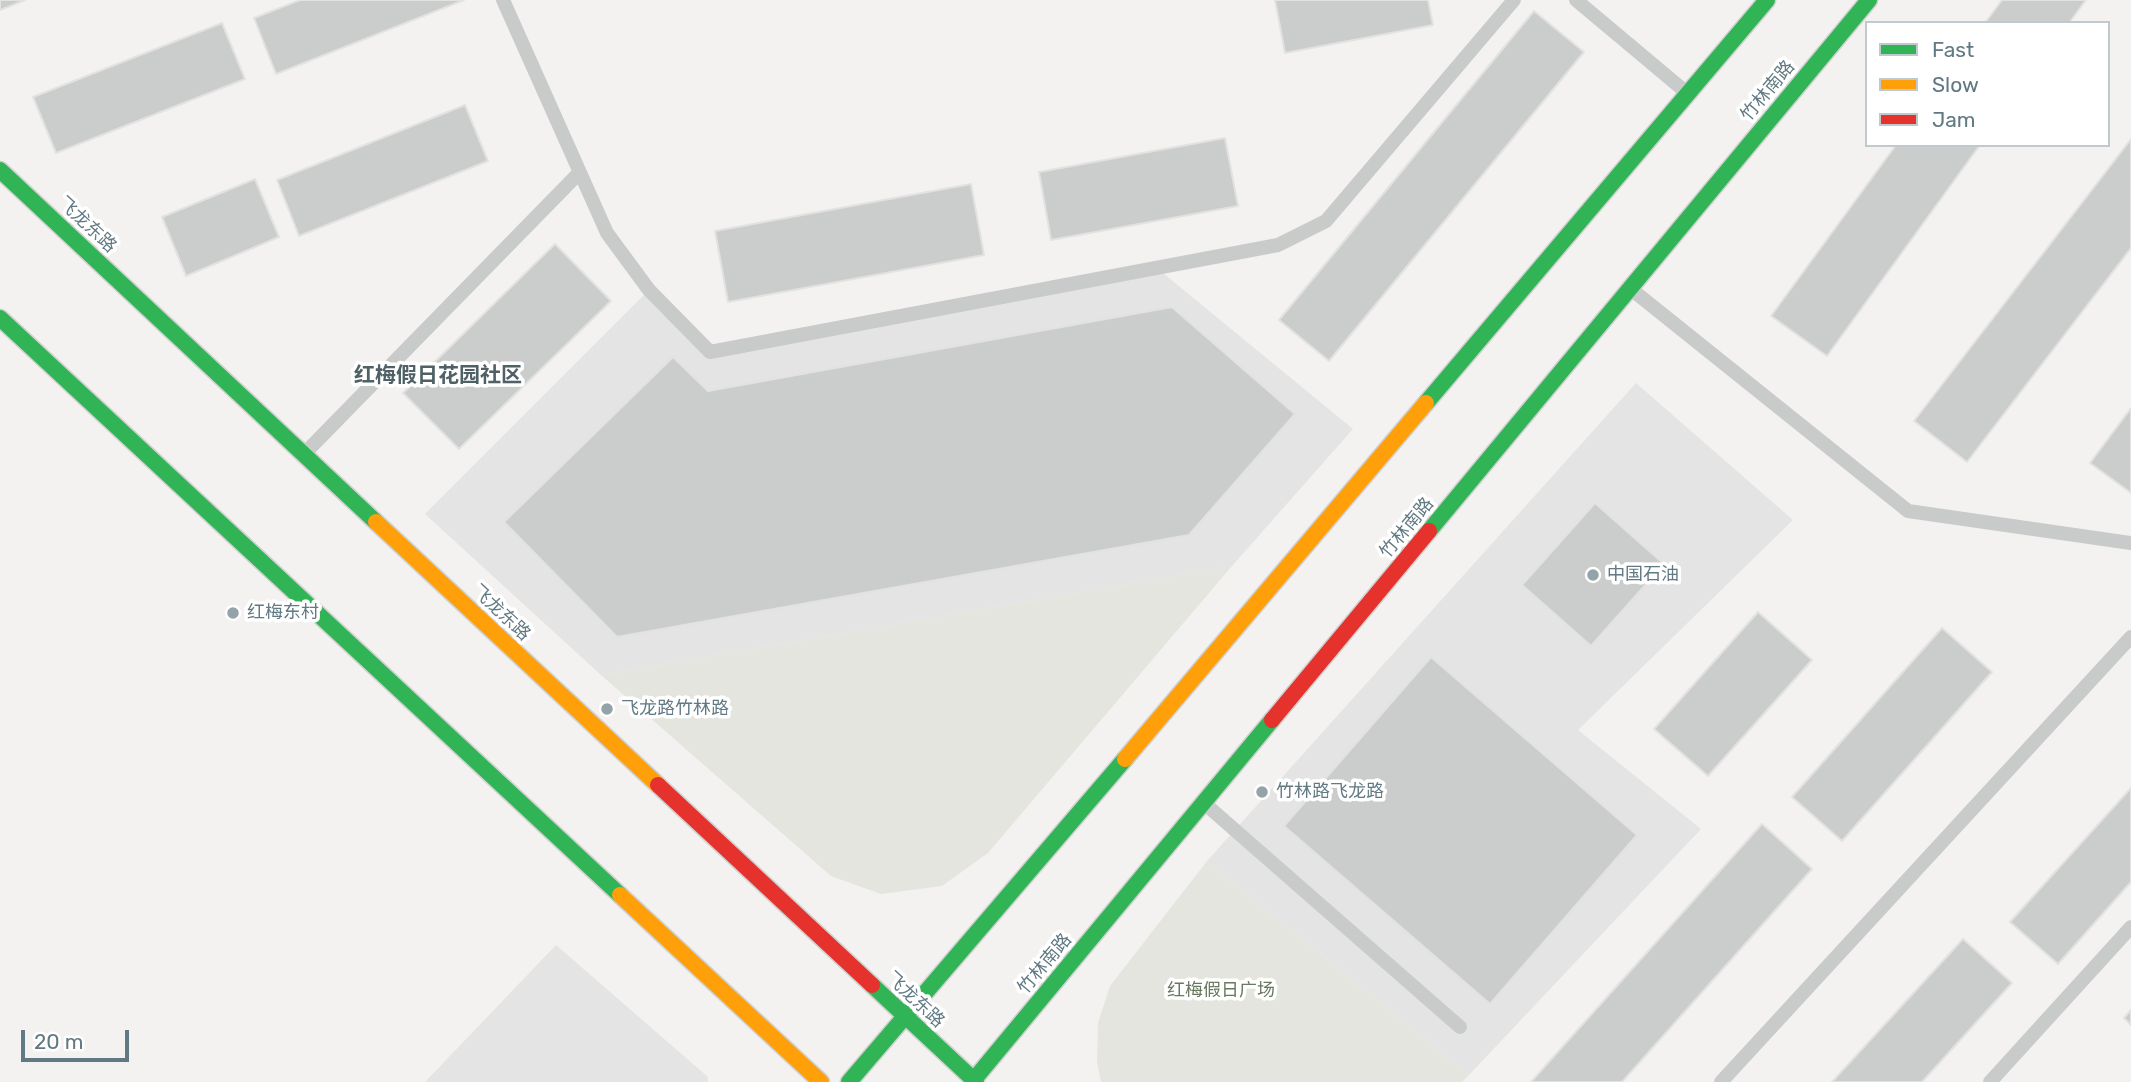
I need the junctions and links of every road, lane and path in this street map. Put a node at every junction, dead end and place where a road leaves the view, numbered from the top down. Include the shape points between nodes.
1 (503, 0) edge
2 (1514, 0) edge
3 (1576, 0) edge
4 (1767, 0) edge
5 (1869, 0) edge
6 (1688, 94) junction
7 (0, 170) edge
8 (579, 173) junction
9 (1630, 288) junction
10 (0, 318) edge
11 (304, 455) junction
12 (2131, 543) edge
13 (2131, 638) edge
14 (1204, 803) junction
15 (2131, 927) edge
16 (906, 1019) junction
17 (1460, 1027) dead end
18 (974, 1081) edge
19 (821, 1082) edge
20 (849, 1082) edge
21 (1721, 1082) edge
22 (1990, 1082) edge

1 - 8 lane
2 - 8 lane via 1326,221 1278,245 710,352 649,290 607,233
3 - 6 lane
4 - 6 main road
5 - 9 main road, 竹林南路
6 - 16 main road
7 - 11 main road, 飞龙东路
8 - 11 lane
9 - 12 lane via 1908,511
9 - 14 main road, 竹林南路
10 - 19 main road
11 - 16 main road, 飞龙东路
13 - 21 lane
14 - 17 lane
14 - 18 main road, 竹林南路
15 - 22 lane
16 - 18 main road, 飞龙东路
16 - 20 main road

